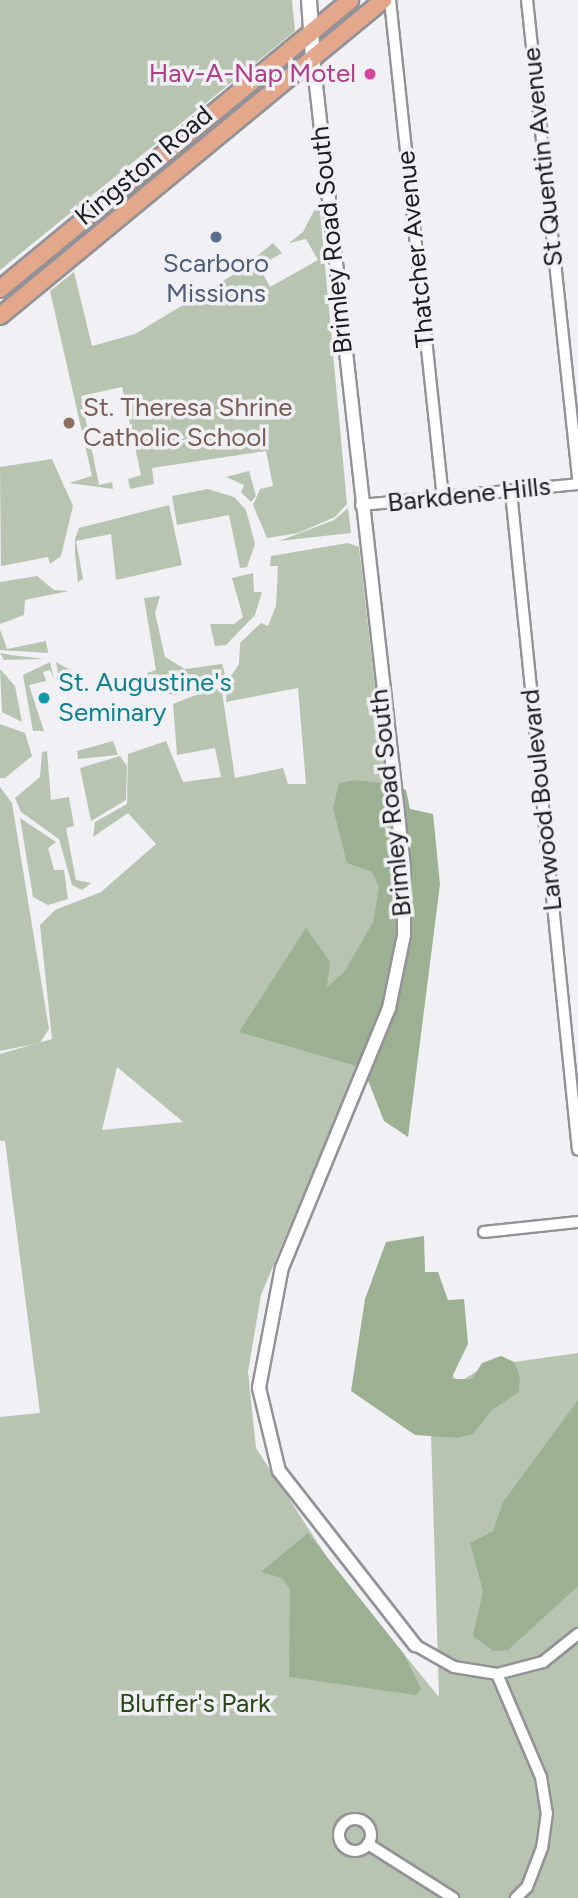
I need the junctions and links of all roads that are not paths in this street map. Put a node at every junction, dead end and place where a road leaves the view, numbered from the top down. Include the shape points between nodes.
1 (309, 0) edge
2 (350, 0) edge
3 (384, 0) edge
4 (390, 0) edge
5 (527, 0) edge
6 (312, 31) junction
7 (313, 58) junction
8 (0, 289) edge
9 (0, 316) edge
10 (578, 482) edge
11 (510, 492) junction
12 (443, 498) junction
13 (360, 505) junction
14 (578, 1150) edge
15 (578, 1222) edge
16 (484, 1232) dead end
17 (578, 1634) edge
18 (415, 1645) joint
19 (497, 1674) junction
20 (368, 1844) dead end
21 (453, 1898) edge
22 (516, 1898) edge

1 - 6 main road
2 - 6 main road, Kingston Road
3 - 7 main road, Kingston Road
4 - 12 street, Thatcher Avenue
5 - 10 street, St Quentin Avenue
6 - 7 main road
6 - 8 main road, Kingston Road
7 - 9 main road, Kingston Road
7 - 13 street, Brimley Road South
10 - 11 street, Barkdene Hills
11 - 12 street, Barkdene Hills
11 - 14 street, Larwood Boulevard
12 - 13 street, Barkdene Hills
13 - 18 street, Brimley Road South via 404,868 404,934 389,1007 362,1081 282,1267 260,1388 279,1471
15 - 16 street
17 - 19 street via 543,1662
18 - 19 street via 454,1667
19 - 22 street via 541,1777 547,1813 542,1848
20 - 21 street

